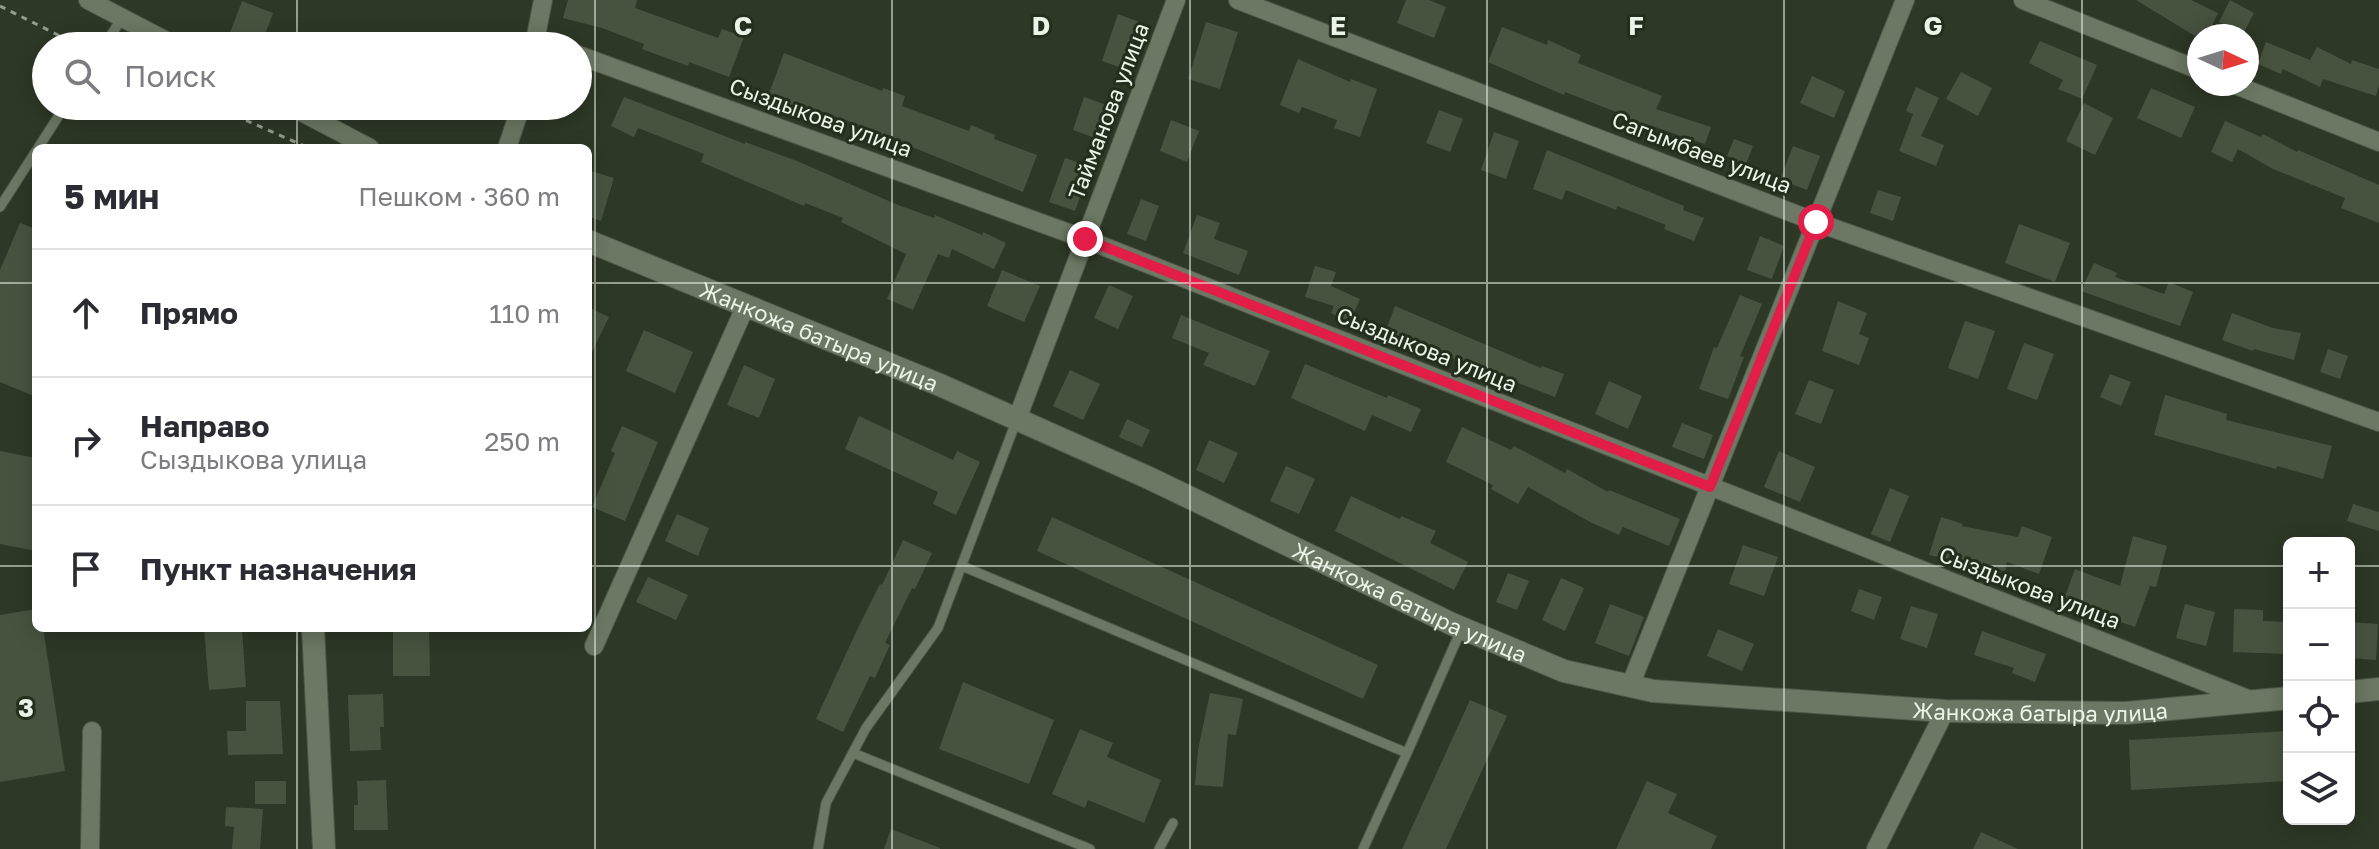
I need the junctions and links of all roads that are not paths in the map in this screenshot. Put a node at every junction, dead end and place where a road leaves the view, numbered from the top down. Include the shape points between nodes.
1 (88, 0) edge
2 (543, 0) edge
3 (1176, 0) edge
4 (1238, 0) edge
5 (1905, 0) edge
6 (2023, 0) edge
7 (124, 9) edge
8 (112, 32) edge
9 (156, 32) edge
10 (537, 32) edge
11 (592, 60) edge
12 (2187, 65) edge
13 (2259, 94) edge
14 (56, 120) edge
15 (317, 120) edge
16 (516, 120) edge
17 (2379, 142) edge
18 (41, 144) edge
19 (362, 144) edge
20 (508, 144) edge
21 (32, 158) edge
22 (0, 207) edge
23 (1816, 222) junction
24 (1085, 239) junction
25 (592, 243) edge
26 (746, 305) junction
27 (1017, 419) junction
28 (2379, 422) edge
29 (1710, 487) junction
30 (962, 566) junction
31 (1462, 628) junction
32 (313, 632) edge
33 (594, 646) dead end
34 (1630, 686) junction
35 (2379, 689) edge
36 (2355, 691) edge
37 (2283, 698) edge
38 (2253, 701) junction
39 (1945, 711) junction
40 (92, 731) dead end
41 (853, 753) junction
42 (1407, 753) junction
43 (1173, 823) dead end
44 (90, 849) edge
45 (324, 849) edge
46 (818, 849) edge
47 (1090, 849) edge
48 (1159, 849) edge
49 (1363, 849) edge
50 (1876, 849) edge

1 - 7 street
2 - 10 street
3 - 24 street, Тайманова улица
4 - 23 street, Сагымбаев улица
5 - 23 street
6 - 12 street
7 - 8 lane
7 - 9 street
11 - 24 street, Сыздыкова улица
13 - 17 street
14 - 18 lane
15 - 19 street
16 - 20 street
21 - 22 lane
23 - 28 street, Сагымбаев улица
23 - 29 street
24 - 27 street, Тайманова улица
24 - 29 street, Сыздыкова улица
25 - 26 street, Жанкожа батыра улица
26 - 27 street, Жанкожа батыра улица
26 - 33 street
27 - 30 lane
27 - 31 street, Жанкожа батыра улица
29 - 34 street
29 - 38 street, Сыздыкова улица
30 - 41 lane via 938,628
30 - 42 lane
31 - 34 street, Жанкожа батыра улица via 1564,671
31 - 42 lane
32 - 45 street
34 - 39 street, Жанкожа батыра улица
35 - 36 street
37 - 38 street, Жанкожа батыра улица
38 - 39 street, Жанкожа батыра улица via 2126,713
39 - 50 street
40 - 44 street
41 - 46 lane via 826,803
41 - 47 lane
42 - 49 lane
43 - 48 lane

